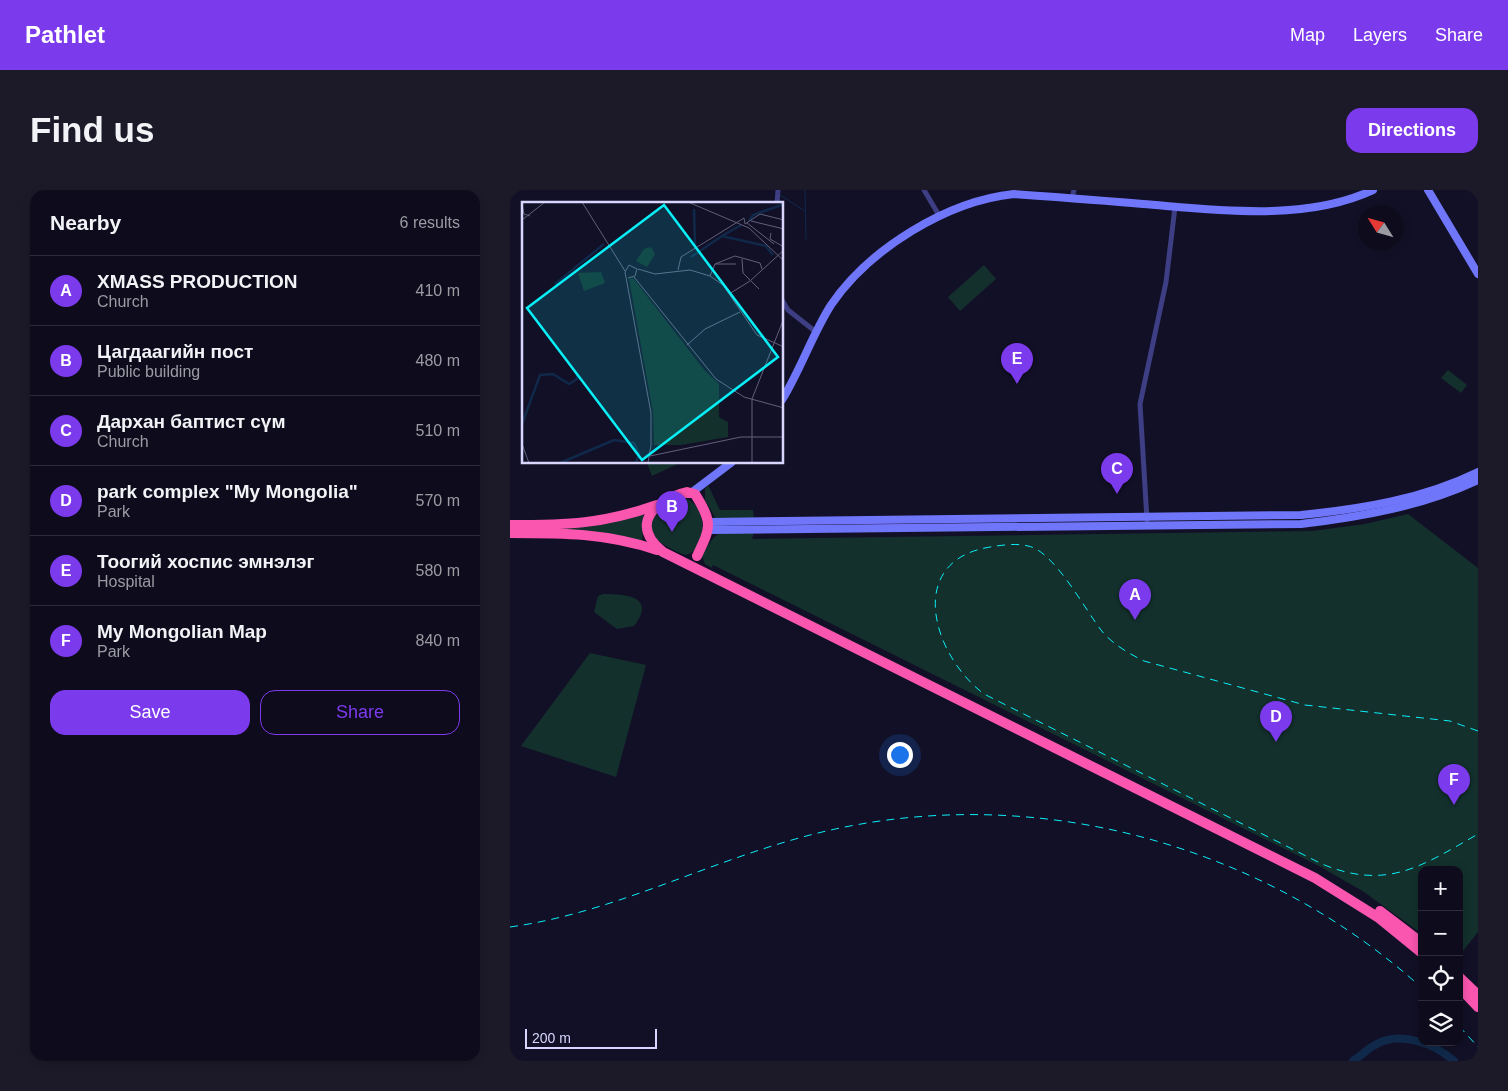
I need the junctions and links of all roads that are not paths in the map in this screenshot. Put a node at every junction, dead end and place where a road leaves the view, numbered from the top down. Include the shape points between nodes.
1 (924, 190) edge
2 (1373, 190) edge
3 (1428, 190) edge
4 (1073, 194) edge
5 (1175, 207) junction
6 (940, 217) junction
7 (1478, 274) edge
8 (784, 303) edge
9 (816, 332) junction
10 (784, 396) edge
11 (729, 464) edge
12 (1478, 472) edge
13 (1478, 480) edge
14 (691, 493) junction
15 (663, 502) junction
16 (1147, 516) junction
17 (510, 525) edge
18 (1147, 525) junction
19 (709, 526) junction
20 (510, 533) edge
21 (663, 552) junction
22 (697, 556) junction
23 (673, 557) junction
24 (1418, 940) edge
25 (1418, 950) edge
26 (1463, 981) edge
27 (1463, 991) edge
28 (1478, 995) edge
29 (1478, 1007) edge

1 - 6 street
2 - 5 main road via 1356,198 1280,210
3 - 7 main road
4 - 5 main road
4 - 6 main road via 995,196
5 - 16 street via 1166,282 1140,404
6 - 9 main road via 875,257 832,304
8 - 9 street
9 - 10 main road
11 - 14 main road
12 - 16 main road via 1419,495 1340,512 1272,516
13 - 18 main road via 1421,501 1339,520 1301,524
14 - 15 highway
14 - 19 highway via 698,500
15 - 17 highway via 630,514 586,523
15 - 21 highway via 650,514 646,529 649,539
16 - 18 street
16 - 19 main road
18 - 19 main road
19 - 22 highway
20 - 21 highway via 583,533
21 - 23 highway
22 - 23 highway
22 - 24 highway via 707,568 1319,872 1382,912
23 - 25 highway via 1316,878 1379,918
26 - 28 highway
27 - 29 highway

